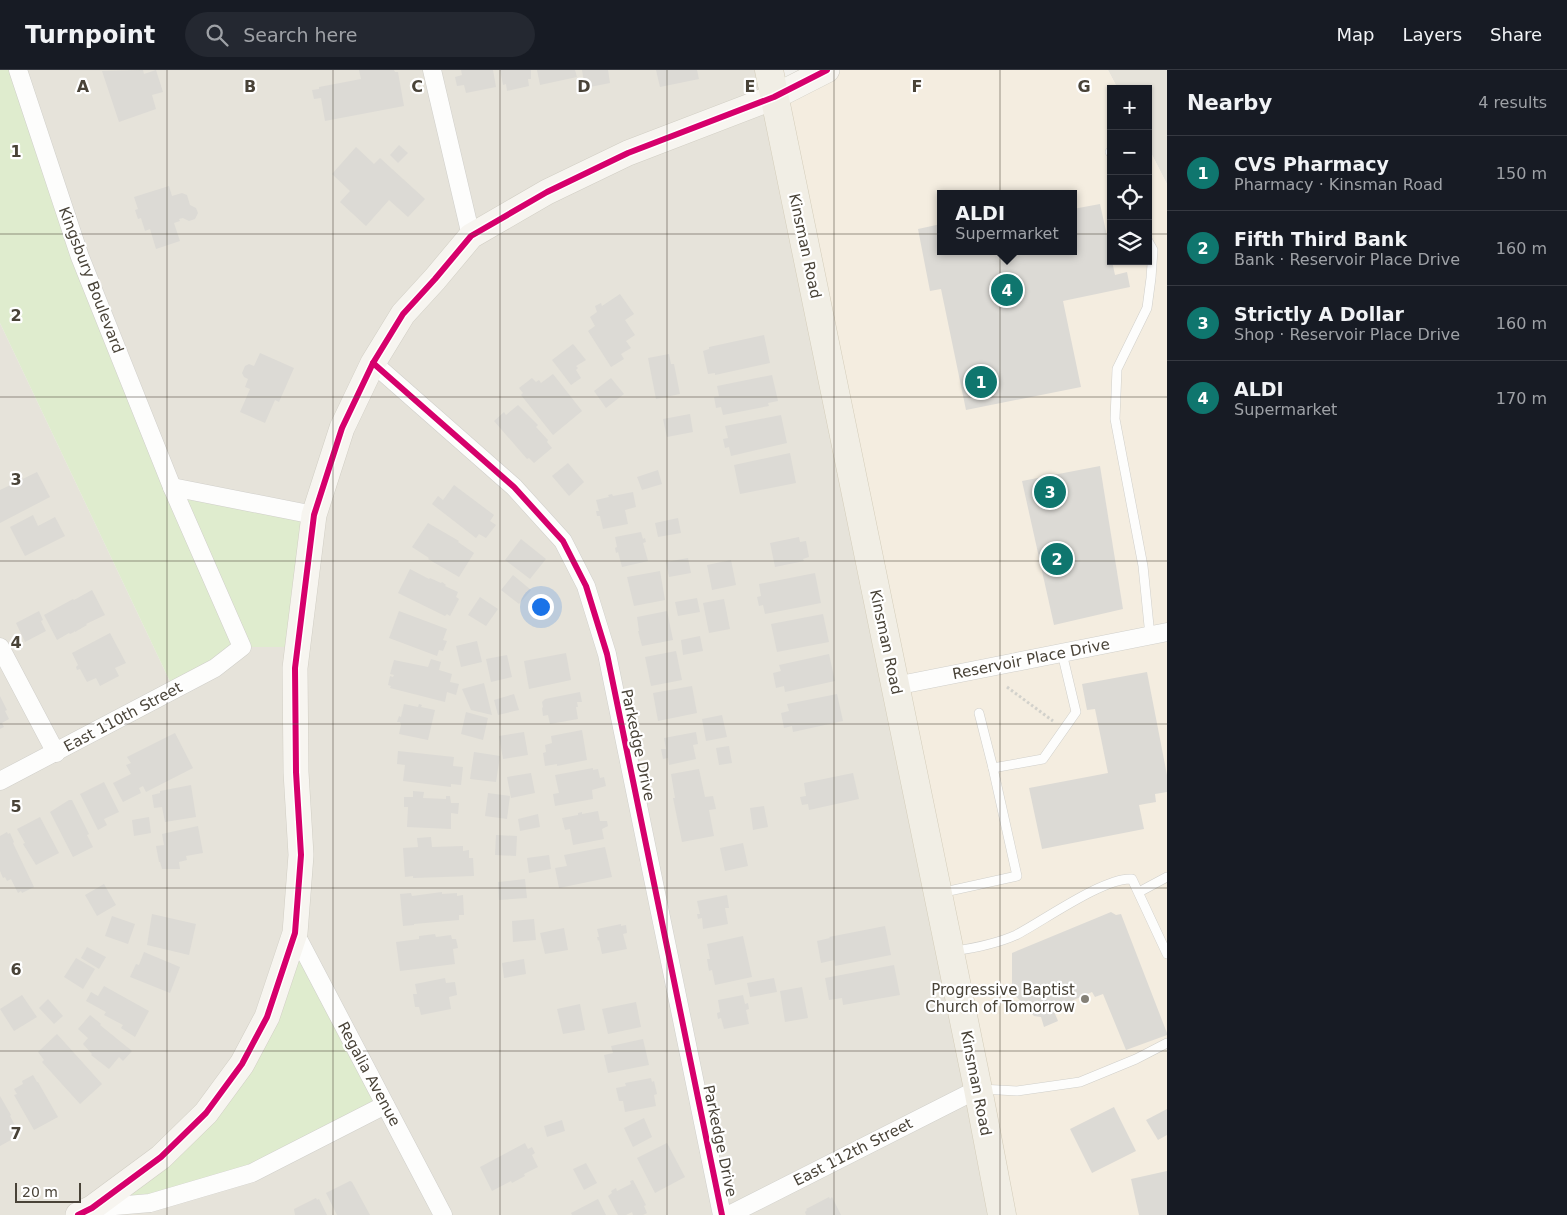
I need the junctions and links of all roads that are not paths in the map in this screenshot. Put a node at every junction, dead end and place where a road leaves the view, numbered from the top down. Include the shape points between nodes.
1 (18, 70) edge
2 (432, 70) edge
3 (768, 70) edge
4 (827, 70) edge
5 (774, 97) junction
6 (471, 236) junction
7 (1152, 248) edge
8 (1152, 264) edge
9 (1152, 265) edge
10 (373, 363) junction
11 (172, 488) junction
12 (314, 515) junction
13 (1159, 634) edge
14 (0, 647) edge
15 (242, 647) joint
16 (1062, 653) junction
17 (895, 686) junction
18 (980, 713) dead end
19 (56, 753) junction
20 (993, 768) junction
21 (0, 781) edge
22 (1167, 877) edge
23 (1138, 892) junction
24 (938, 894) junction
25 (295, 933) junction
26 (950, 952) junction
27 (1167, 954) edge
28 (1167, 1043) edge
29 (978, 1089) junction
30 (385, 1105) junction
31 (85, 1212) edge
32 (443, 1215) edge
33 (722, 1215) edge
34 (729, 1215) edge
35 (1002, 1215) edge

1 - 11 street, Kingsbury Boulevard via 80,257
2 - 6 street
3 - 5 main road, Kinsman Road
4 - 5 street
5 - 6 street via 628,153 547,192
5 - 17 main road, Kinsman Road
6 - 10 street via 403,314
7 - 8 lane
9 - 13 lane via 1147,308 1117,369 1115,419
10 - 12 street via 342,428
10 - 33 street, Parkedge Drive via 514,487 563,541 586,586 607,654
11 - 12 street
11 - 15 street, Kingsbury Boulevard
12 - 25 street via 295,668 301,856
13 - 16 street, Reservoir Place Drive
14 - 19 street
15 - 19 street, East 110th Street via 215,668
16 - 17 street, Reservoir Place Drive
16 - 20 lane via 1076,712 1043,759
17 - 24 main road, Kinsman Road
18 - 20 lane
19 - 21 street, East 110th Street
20 - 24 lane via 1017,876
22 - 23 lane
23 - 26 lane via 1132,879 1125,878 1016,934 986,946
23 - 27 lane
24 - 26 main road, Kinsman Road
25 - 30 street, Regalia Avenue
25 - 31 street via 267,1017 242,1064 206,1113 161,1157
26 - 29 main road, Kinsman Road
28 - 29 lane via 1080,1082 1017,1091
29 - 34 street, East 112th Street
29 - 35 main road, Kinsman Road
30 - 31 street via 252,1173 150,1203
30 - 32 street, Regalia Avenue

